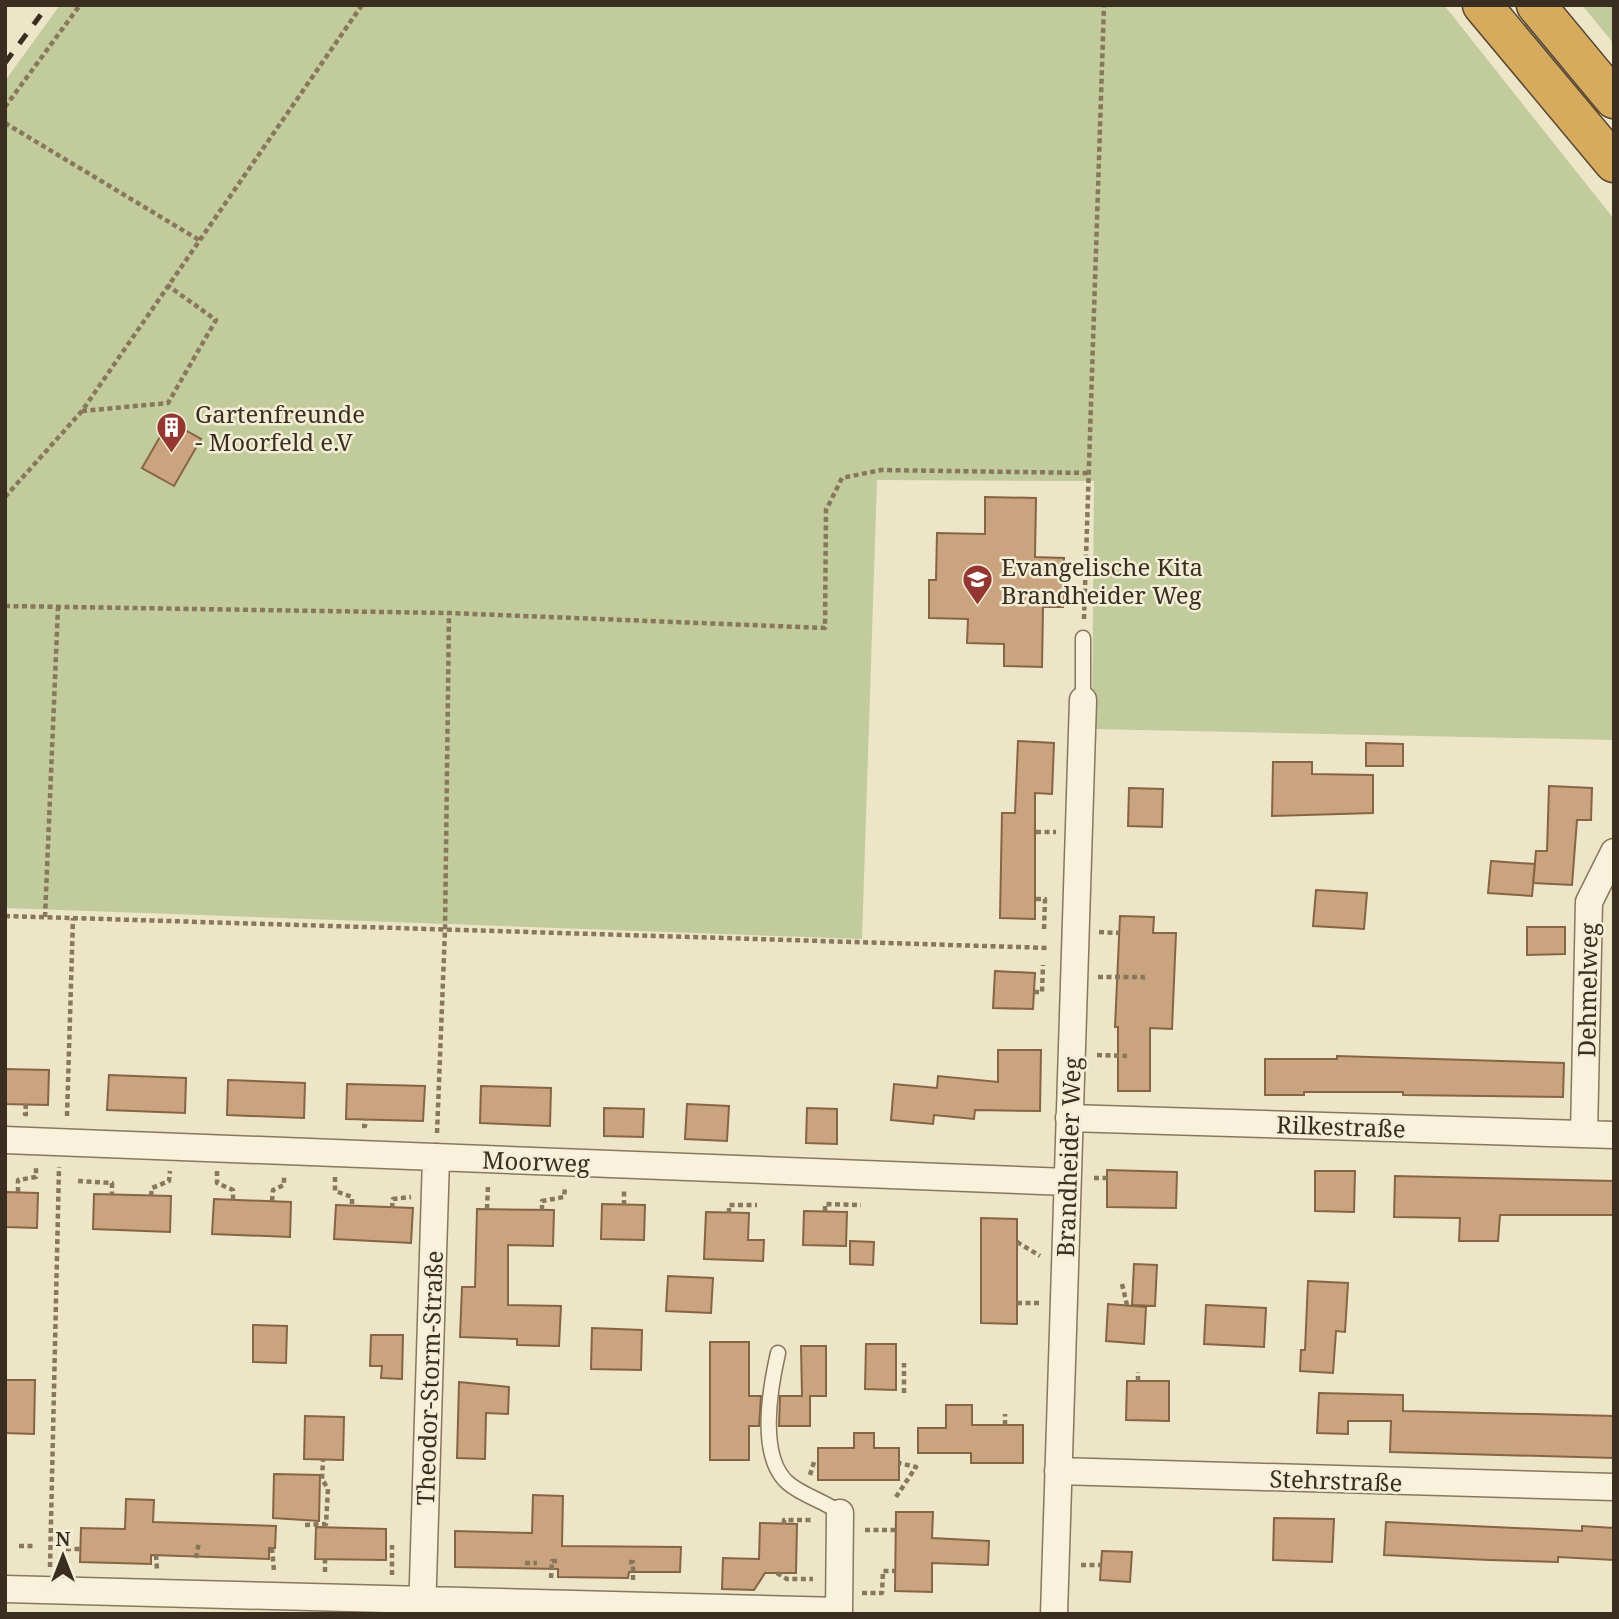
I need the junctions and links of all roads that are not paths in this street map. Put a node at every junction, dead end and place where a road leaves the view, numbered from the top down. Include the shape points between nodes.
1 (1482, 5) edge
2 (1536, 5) edge
3 (1614, 99) edge
4 (1614, 163) edge
5 (1083, 638) road end
6 (1083, 699) joint
7 (1614, 852) edge
8 (1069, 1118) junction
9 (1584, 1134) junction
10 (1614, 1135) edge
11 (5, 1139) edge
12 (436, 1157) junction
13 (1067, 1182) junction
14 (778, 1353) dead end
15 (1058, 1471) junction
16 (1614, 1487) edge
17 (841, 1513) joint
18 (5, 1589) edge
19 (840, 1600) edge
20 (422, 1607) edge
21 (1054, 1614) edge

1 - 4 highway
2 - 3 highway
5 - 6 lane
6 - 8 street, Brandheider Weg
7 - 9 street, Dehmelweg via 1589,902
8 - 9 street, Rilkestraße
8 - 13 street, Brandheider Weg
9 - 10 street, Rilkestraße
11 - 12 street, Moorweg
12 - 13 street, Moorweg
12 - 20 street, Theodor-Storm-Straße
13 - 15 street, Brandheider Weg
14 - 17 lane via 771,1382 770,1454 789,1484
15 - 16 street, Stehrstraße
15 - 21 street, Brandheider Weg
17 - 19 street
18 - 20 street
19 - 20 street

